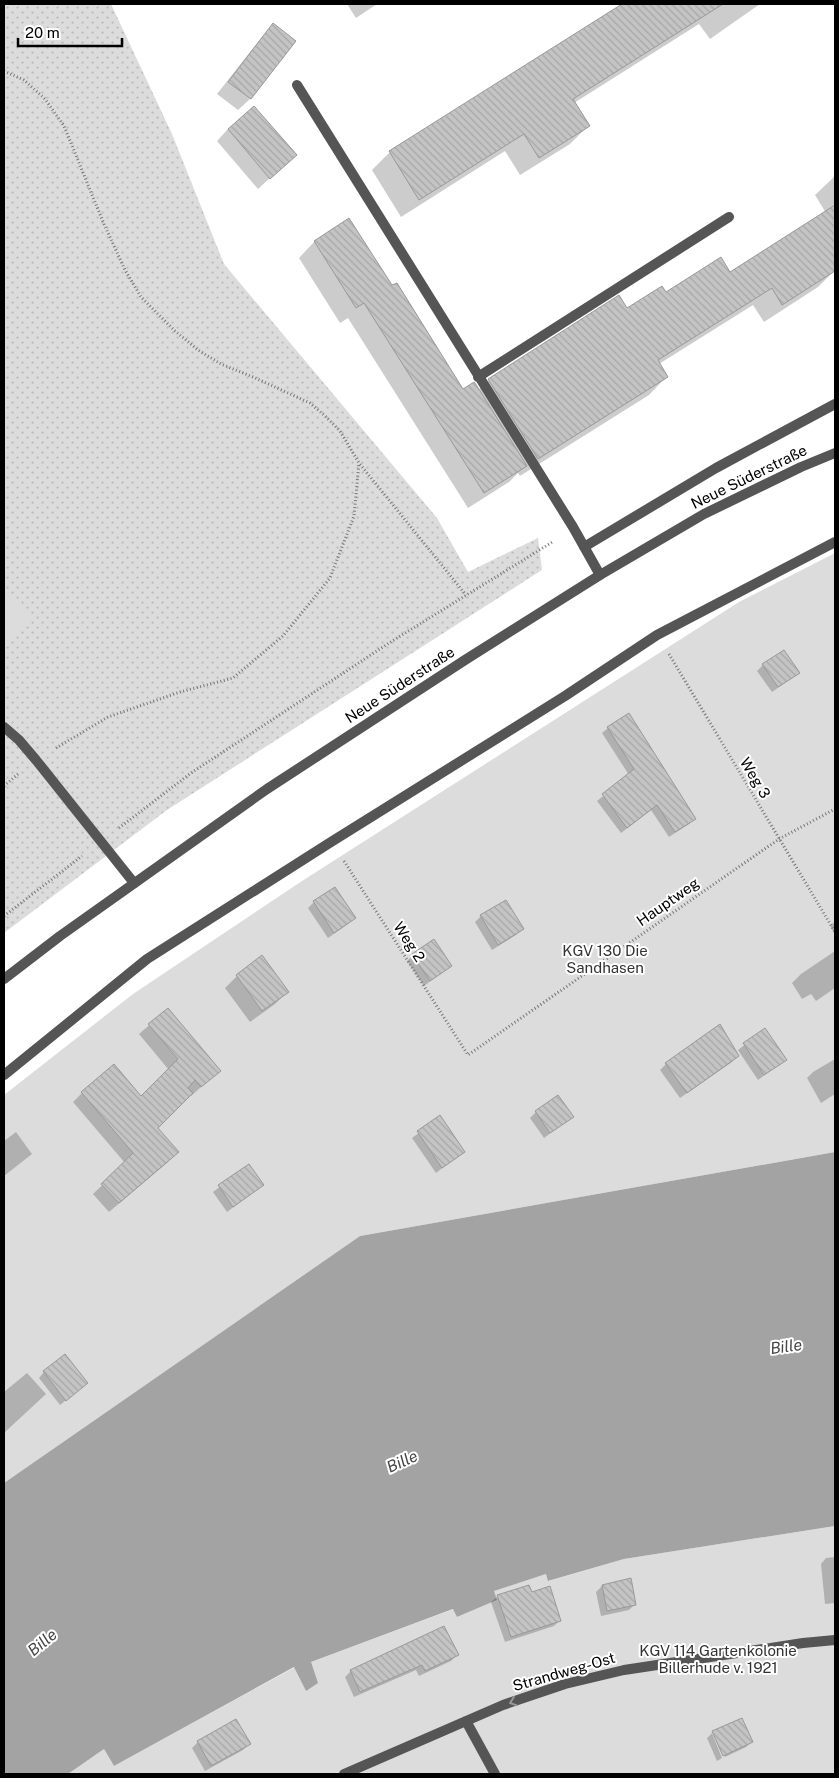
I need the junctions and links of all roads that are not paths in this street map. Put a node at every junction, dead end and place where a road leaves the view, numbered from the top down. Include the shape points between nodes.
1 (297, 85) dead end
2 (729, 217) dead end
3 (478, 376) junction
4 (835, 404) edge
5 (835, 453) edge
6 (835, 542) edge
7 (584, 547) junction
8 (600, 575) junction
9 (4, 727) edge
10 (134, 884) junction
11 (4, 979) edge
12 (4, 1075) edge
13 (835, 1640) edge
14 (466, 1721) junction
15 (344, 1774) edge
16 (495, 1774) edge

1 - 3 street
2 - 3 street
3 - 7 street
4 - 7 street via 716,468
5 - 8 street, Neue Süderstraße via 704,514
6 - 12 street via 657,635 147,959
7 - 8 street
8 - 10 street, Neue Süderstraße via 267,789
9 - 10 street via 36,760
10 - 11 street, Neue Süderstraße
13 -> 14 street, Strandweg-Ost via 624,1670 565,1684
14 - 15 street, Strandweg-Ost
14 - 16 street

